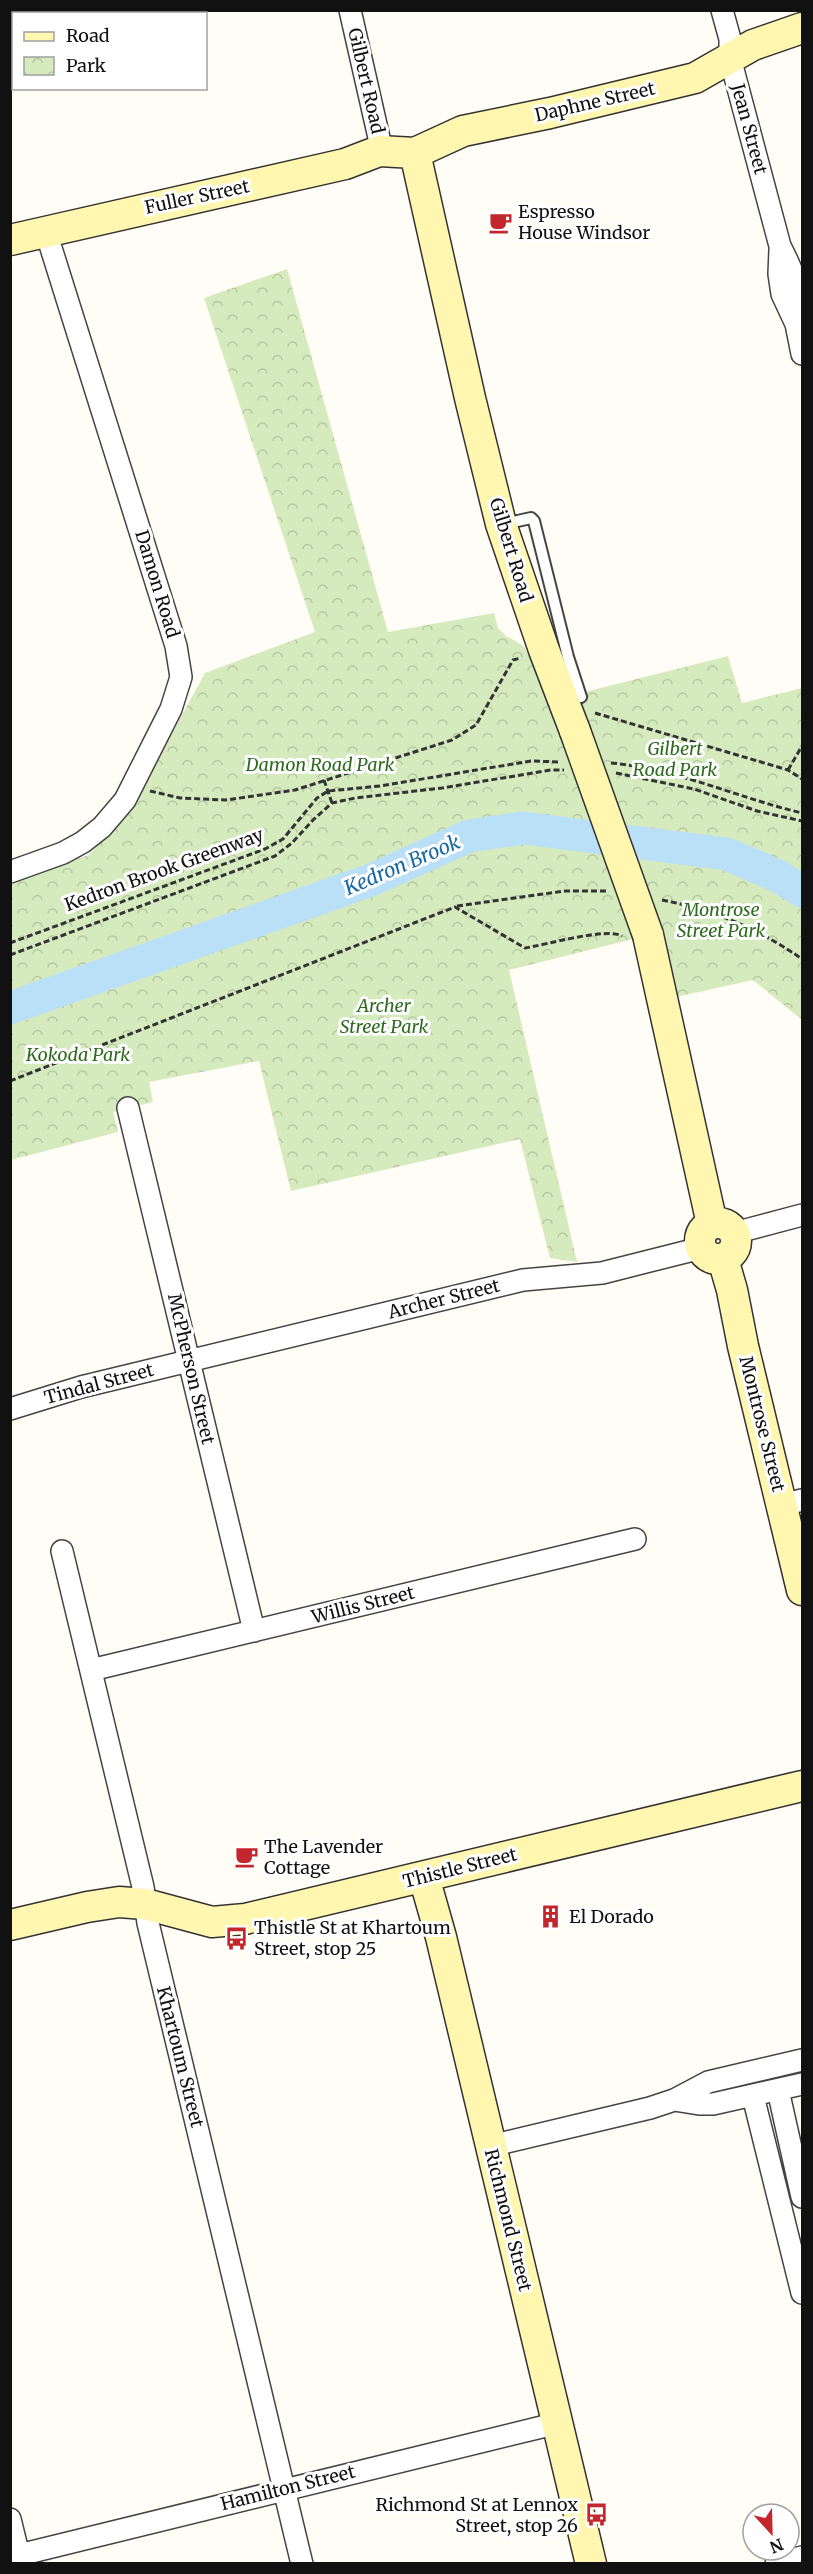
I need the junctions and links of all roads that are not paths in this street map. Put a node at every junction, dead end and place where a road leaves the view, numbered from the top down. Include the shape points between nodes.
1 (350, 10) edge
2 (722, 10) edge
3 (802, 28) edge
4 (730, 58) junction
5 (382, 151) junction
6 (415, 153) junction
7 (46, 232) junction
8 (10, 240) edge
9 (798, 313) edge
10 (802, 354) edge
11 (501, 524) junction
12 (581, 697) road end
13 (10, 872) edge
14 (637, 937) joint
15 (128, 1108) dead end
16 (802, 1215) edge
17 (718, 1241) junction
18 (188, 1361) junction
19 (10, 1409) edge
20 (792, 1503) edge
21 (635, 1539) dead end
22 (62, 1551) dead end
23 (802, 1590) edge
24 (254, 1631) junction
25 (91, 1670) junction
26 (802, 1786) edge
27 (424, 1877) junction
28 (146, 1904) junction
29 (10, 1925) edge
30 (802, 2060) edge
31 (802, 2084) edge
32 (778, 2090) junction
33 (753, 2096) junction
34 (674, 2100) junction
35 (490, 2146) junction
36 (802, 2197) edge
37 (802, 2293) edge
38 (558, 2423) junction
39 (284, 2488) junction
40 (10, 2519) edge
41 (802, 2557) edge
42 (20, 2559) edge
43 (302, 2564) edge
44 (591, 2564) edge
45 (776, 2564) edge

1 - 5 street, Gilbert Road
2 - 4 street, Jean Street via 730,39
3 - 4 street, Daphne Street via 753,45
4 - 6 street, Daphne Street via 695,78 463,131
4 - 9 street, Jean Street via 780,246 794,273
5 - 6 street, Daphne Street
5 - 7 street, Fuller Street via 345,164
6 - 11 street, Gilbert Road
7 - 8 street, Fuller Street
7 - 13 street, Damon Road via 176,646 181,677 171,709 133,787 102,827 63,853
9 - 10 street, Jean Street
11 - 12 lane via 534,521
11 - 14 street, Gilbert Road, bridge via 575,731
14 - 17 street, Montrose Street
15 - 18 street, McPherson Street
16 - 17 street, Archer Street
17 - 18 street, Archer Street via 602,1273 523,1280
17 - 20 street, Montrose Street via 743,1346
18 - 19 street, Tindal Street
18 - 24 street, McPherson Street
20 - 23 street, Montrose Street
21 - 24 street, Willis Street
22 - 25 street, Khartoum Street
24 - 25 street, Willis Street
25 - 28 street, Khartoum Street
26 - 27 street, Thistle Street
27 - 28 street, Thistle Street via 222,1922 199,1920
27 - 35 street, Richmond Street
28 - 29 street, Thistle Street via 104,1903
28 - 39 street, Khartoum Street
30 - 34 street via 708,2082
31 - 32 street
32 - 33 street
32 - 36 street
33 - 34 street via 713,2104
33 - 37 street
34 - 35 street
35 - 38 street, Richmond Street
38 - 39 street, Hamilton Street
38 - 44 street, Richmond Street
39 - 42 street, Hamilton Street
39 - 43 street, Khartoum Street
40 - 42 street
41 - 45 street

